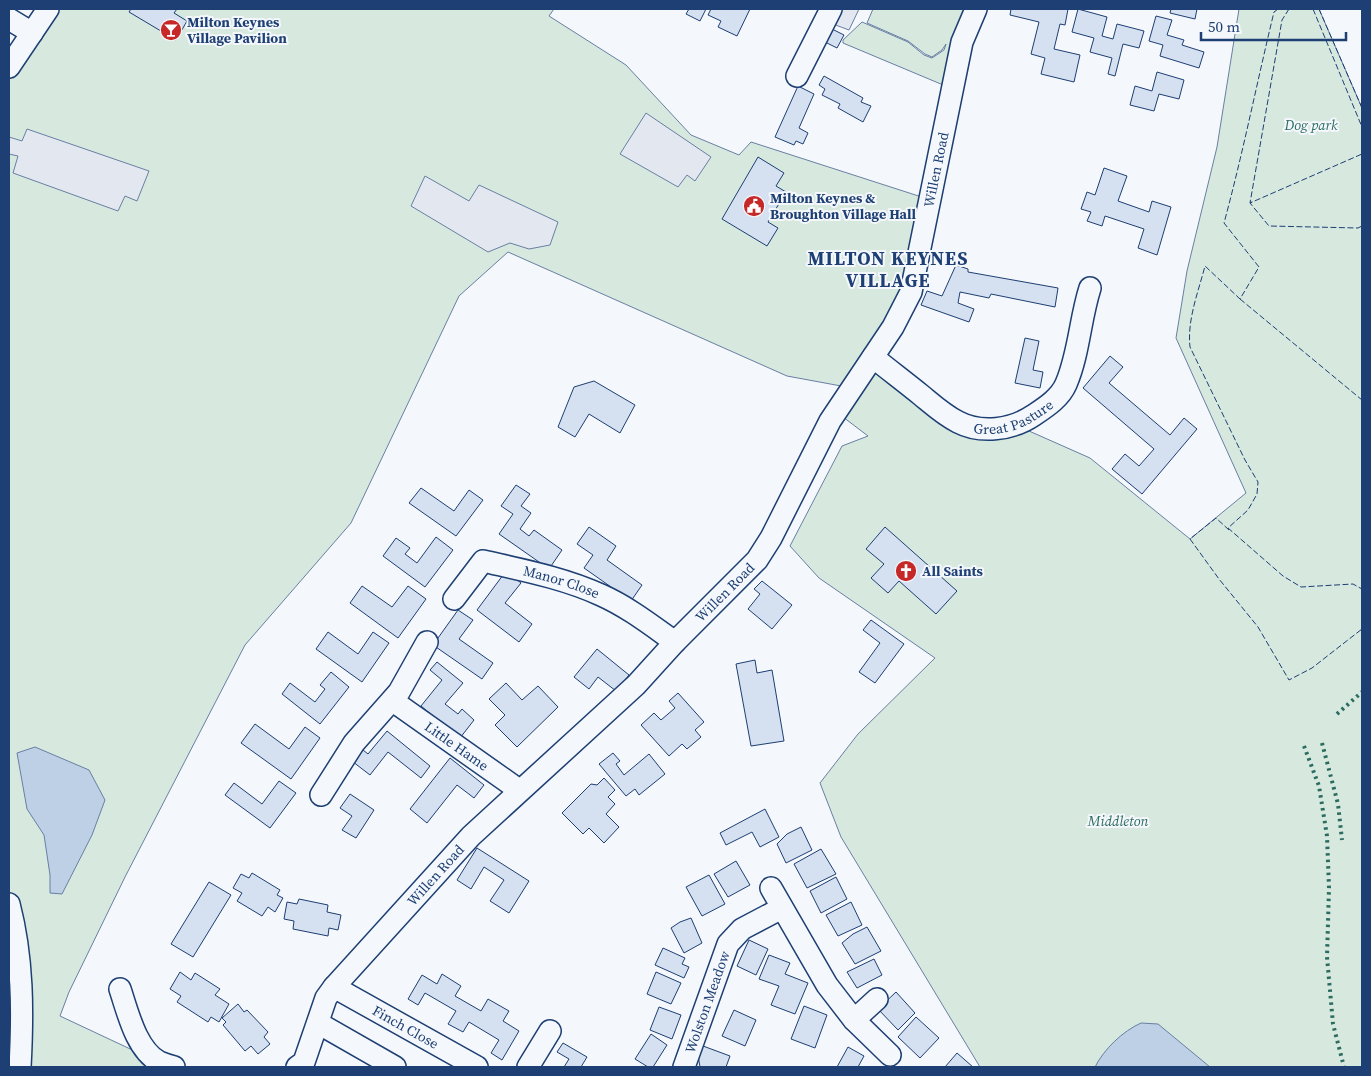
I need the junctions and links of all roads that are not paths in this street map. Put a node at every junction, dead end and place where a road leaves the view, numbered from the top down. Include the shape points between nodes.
1 (48, 9) edge
2 (831, 9) edge
3 (976, 9) edge
4 (9, 19) edge
5 (32, 34) junction
6 (9, 67) edge
7 (797, 76) dead end
8 (1090, 288) dead end
9 (873, 357) junction
10 (454, 599) dead end
11 (427, 642) dead end
12 (676, 642) junction
13 (393, 701) junction
14 (519, 790) junction
15 (321, 796) dead end
16 (771, 888) dead end
17 (9, 904) edge
18 (782, 908) junction
19 (334, 987) junction
20 (120, 989) dead end
21 (877, 999) dead end
22 (854, 1020) junction
23 (318, 1024) junction
24 (550, 1031) dead end
25 (890, 1055) dead end
26 (166, 1064) edge
27 (20, 1067) edge
28 (297, 1067) edge
29 (395, 1067) edge
30 (477, 1067) edge
31 (528, 1067) edge
32 (684, 1067) edge

1 - 5 street
2 - 7 street
3 - 9 street, Willen Road via 962,42 911,292
4 - 5 street
5 - 6 street
8 - 9 street, Great Pasture via 1072,371 1065,387 1045,408 1009,426 973,428 958,422
9 - 12 street, Willen Road via 830,421 765,548 745,573
10 - 12 street, Manor Close via 483,561 600,594
11 - 13 street
12 - 14 street, Willen Road via 636,685
13 - 14 street, Little Hame
13 - 15 street via 354,743
14 - 19 street, Willen Road via 471,836
16 - 18 street
17 - 27 street via 20,964
18 - 22 street via 827,985
18 - 32 street, Wolston Meadow via 742,929 728,944
19 - 23 street, Willen Road via 326,998
19 - 30 street, Finch Close
20 - 26 street via 142,1045
21 - 22 street
22 - 25 street
23 - 28 street, Willen Road via 304,1062
23 - 29 street
24 - 31 street

